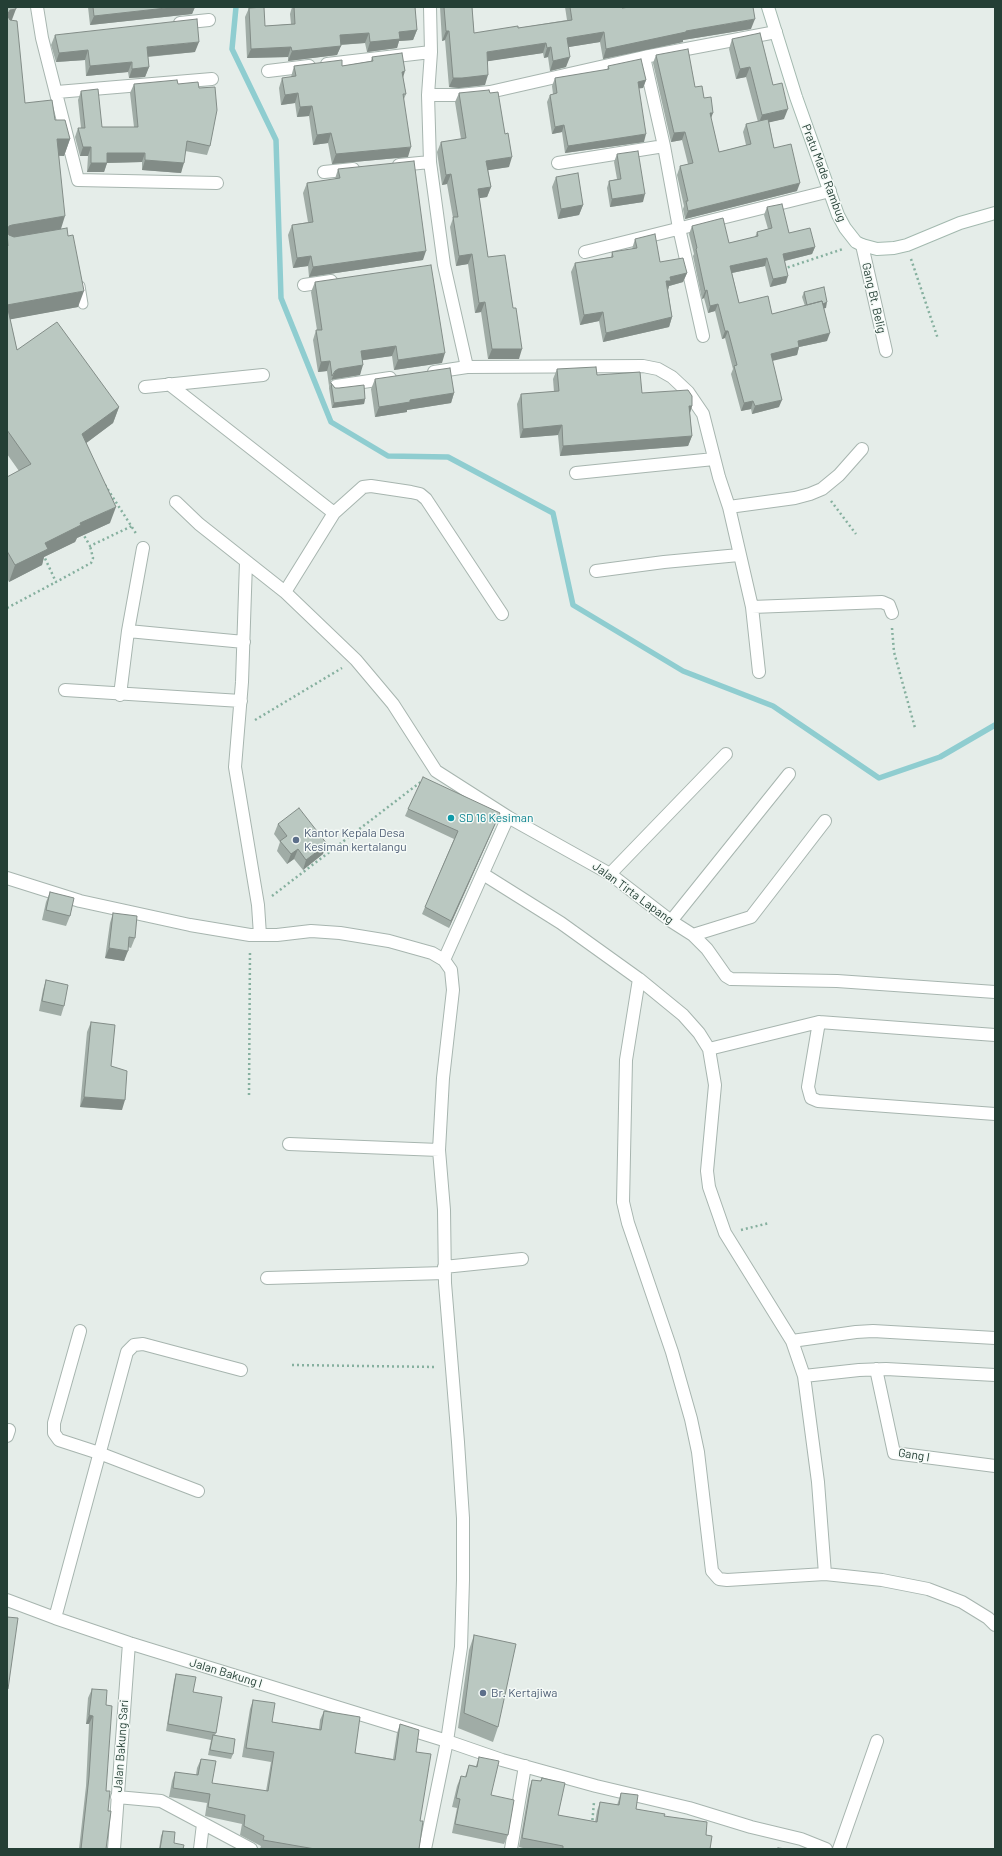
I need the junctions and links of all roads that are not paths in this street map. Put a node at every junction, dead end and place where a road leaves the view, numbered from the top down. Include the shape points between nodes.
1 (37, 7) edge
2 (430, 7) edge
3 (768, 7) edge
4 (210, 20) dead end
5 (166, 25) edge
6 (776, 32) junction
7 (58, 36) edge
8 (42, 38) junction
9 (431, 52) junction
10 (644, 57) junction
11 (268, 72) dead end
12 (212, 79) dead end
13 (57, 92) junction
14 (428, 95) junction
15 (664, 146) junction
16 (430, 162) junction
17 (558, 163) dead end
18 (386, 166) edge
19 (363, 168) edge
20 (324, 172) dead end
21 (217, 183) dead end
22 (830, 191) junction
23 (995, 213) edge
24 (679, 228) junction
25 (859, 244) junction
26 (585, 252) dead end
27 (444, 265) junction
28 (429, 266) edge
29 (78, 275) edge
30 (341, 279) edge
31 (304, 285) dead end
32 (83, 304) edge
33 (703, 336) dead end
34 (886, 351) dead end
35 (467, 367) junction
36 (421, 374) edge
37 (263, 375) dead end
38 (398, 377) edge
39 (170, 384) junction
40 (336, 386) edge
41 (145, 387) dead end
42 (862, 449) dead end
43 (714, 459) junction
44 (576, 473) dead end
45 (176, 502) dead end
46 (729, 507) junction
47 (334, 513) junction
48 (143, 548) road end
49 (739, 555) junction
50 (246, 562) junction
51 (596, 572) dead end
52 (285, 592) junction
53 (752, 607) junction
54 (892, 613) road end
55 (502, 614) dead end
56 (128, 631) junction
57 (244, 642) junction
58 (759, 672) dead end
59 (66, 690) dead end
60 (120, 695) junction
61 (241, 701) junction
62 (726, 754) dead end
63 (789, 774) dead end
64 (508, 817) junction
65 (825, 821) dead end
66 (483, 874) junction
67 (610, 874) junction
68 (7, 878) edge
69 (671, 921) junction
70 (255, 935) junction
71 (693, 935) junction
72 (444, 960) junction
73 (639, 979) junction
74 (995, 992) edge
75 (819, 1022) junction
76 (995, 1035) edge
77 (709, 1049) junction
78 (995, 1114) edge
79 (289, 1144) dead end
80 (439, 1150) junction
81 (522, 1259) dead end
82 (444, 1270) junction
83 (267, 1278) dead end
84 (80, 1331) dead end
85 (995, 1338) edge
86 (792, 1341) junction
87 (876, 1369) junction
88 (241, 1370) dead end
89 (804, 1376) junction
90 (995, 1376) edge
91 (99, 1453) junction
92 (995, 1466) edge
93 (198, 1491) dead end
94 (825, 1574) junction
95 (7, 1600) edge
96 (54, 1618) junction
97 (995, 1625) edge
98 (129, 1643) junction
99 (447, 1741) junction
100 (877, 1741) dead end
101 (525, 1766) junction
102 (117, 1797) junction
103 (203, 1824) junction
104 (114, 1849) edge
105 (200, 1849) edge
106 (251, 1849) edge
107 (425, 1849) edge
108 (511, 1849) edge
109 (826, 1849) edge
110 (839, 1849) edge

1 - 8 street
2 - 9 street
3 - 6 street, Pratu Made Rambug
4 - 5 street
6 - 10 street
6 - 22 street, Pratu Made Rambug
7 - 8 street
8 - 13 street
9 - 11 street
9 - 14 street
10 - 14 street via 490,92
10 - 15 street
12 - 13 street
13 - 21 street via 78,180
14 - 16 street
15 - 17 street
15 - 24 street
16 - 18 street
16 - 27 street
19 - 20 street
22 - 24 street
22 - 25 street, Pratu Made Rambug via 845,228
23 - 25 street via 907,245 885,249
24 - 26 street
24 - 33 street
25 - 34 street, Gang Bt. Belig
27 - 28 street
27 - 35 street
29 - 32 lane
30 - 31 street
35 - 36 street
35 - 43 street via 643,366 658,369 672,377 688,392 704,414
37 - 39 street
38 - 40 street
39 - 41 street
39 - 47 street
42 - 46 street via 839,475 822,489 795,498
43 - 44 street
43 - 46 street
45 - 50 street
46 - 49 street
47 - 52 street
47 - 55 street via 367,486 420,494 426,498
48 - 56 street
49 - 51 street
49 - 53 street
50 - 52 street
50 - 57 street
52 - 64 street, Jalan Tirta Lapang via 356,660 393,704 436,770
53 - 54 street via 882,602 889,605
53 - 58 street
56 - 57 street
56 - 60 street
57 - 61 street
59 - 60 street
60 - 61 street
61 - 70 street via 235,768 258,906
62 - 67 street
63 - 69 street
64 - 66 street
64 - 67 street, Jalan Tirta Lapang
65 - 71 street via 751,917
66 - 72 street
66 - 73 street via 560,923
67 - 69 street, Jalan Tirta Lapang
68 - 70 street via 80,901
69 - 71 street, Jalan Tirta Lapang
70 - 72 street via 340,933 389,941 432,953
71 - 74 street, Jalan Tirta Lapang via 731,979 837,981
72 - 80 street via 451,970 453,990 442,1078
73 - 77 street via 683,1015
73 - 94 street via 626,1060 623,1202 691,1418 698,1452 712,1571 719,1579 726,1580
75 - 76 street
75 - 77 street
75 - 78 street via 808,1087 811,1098 818,1101
77 - 86 street via 715,1085 707,1171 713,1201 725,1233
79 - 80 street
80 - 82 street via 444,1210
81 - 82 street
82 - 83 street
82 - 99 street via 462,1518 463,1609 461,1647
84 - 91 street via 54,1423 54,1433 59,1440
85 - 86 street via 874,1331
86 - 89 street
87 - 89 street
87 - 90 street
87 - 92 street, Gang I via 894,1453
88 - 91 street via 144,1344 134,1345 127,1352
89 - 94 street via 818,1482
91 - 93 street
91 - 96 street
94 - 97 street via 928,1590 962,1602
95 - 96 street, Jalan Bakung I
96 - 98 street, Jalan Bakung I
98 - 99 street, Jalan Bakung I
98 - 102 street, Jalan Bakung Sari
99 - 101 street, Jalan Bakung I
99 - 107 street
100 - 110 street
101 - 108 street
101 - 109 street, Jalan Bakung I via 689,1808 801,1839
102 - 103 street via 161,1801
102 - 104 street, Jalan Bakung Sari
103 - 105 street
103 - 106 street

